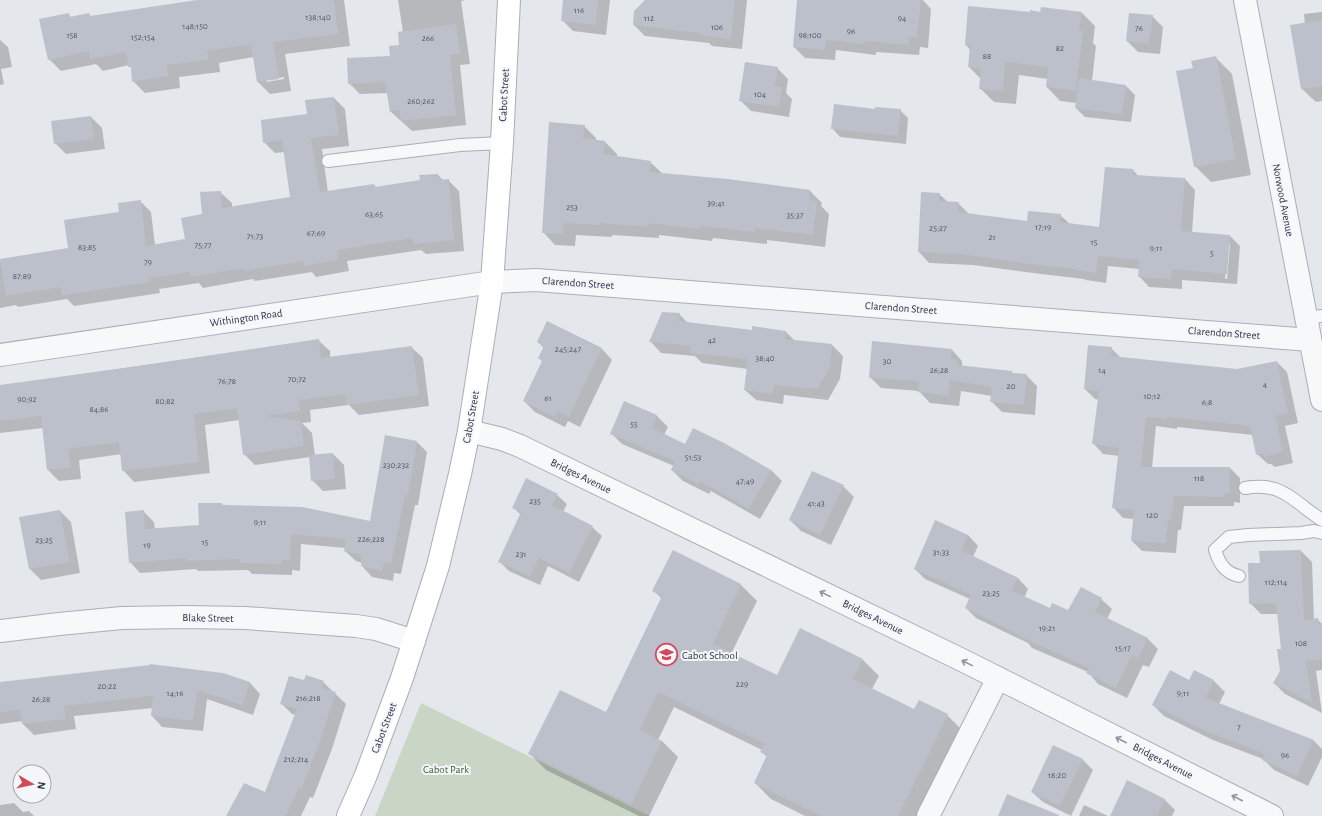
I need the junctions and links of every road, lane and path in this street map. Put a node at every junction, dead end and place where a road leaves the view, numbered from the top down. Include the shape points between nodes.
1 (509, 0) edge
2 (1245, 0) edge
3 (502, 144) junction
4 (328, 161) dead end
5 (492, 282) junction
6 (1314, 317) edge
7 (1310, 340) junction
8 (0, 355) edge
9 (1322, 400) edge
10 (469, 431) junction
11 (1245, 488) dead end
12 (1322, 520) edge
13 (1322, 533) edge
14 (1239, 576) dead end
15 (0, 630) edge
16 (414, 641) junction
17 (998, 678) junction
18 (348, 816) edge
19 (928, 816) edge
20 (1272, 816) edge

1 - 3 street, Cabot Street
2 - 6 street, Norwood Avenue
3 - 4 lane via 460,145
3 - 5 street, Cabot Street
5 - 7 street, Clarendon Street via 536,280
5 - 8 street, Withington Road
5 - 10 street, Cabot Street
6 - 7 street, Norwood Avenue
7 - 9 street, Norwood Avenue
10 - 16 street, Cabot Street via 438,566
17 -> 10 street, Bridges Avenue via 520,446
11 - 12 lane via 1256,486 1276,489
13 - 14 lane via 1314,531 1229,537 1215,550 1224,568
15 - 16 street, Blake Street via 122,618 245,618 356,626 376,629
16 - 18 street, Cabot Street via 383,731
17 - 19 street
20 -> 17 street, Bridges Avenue

